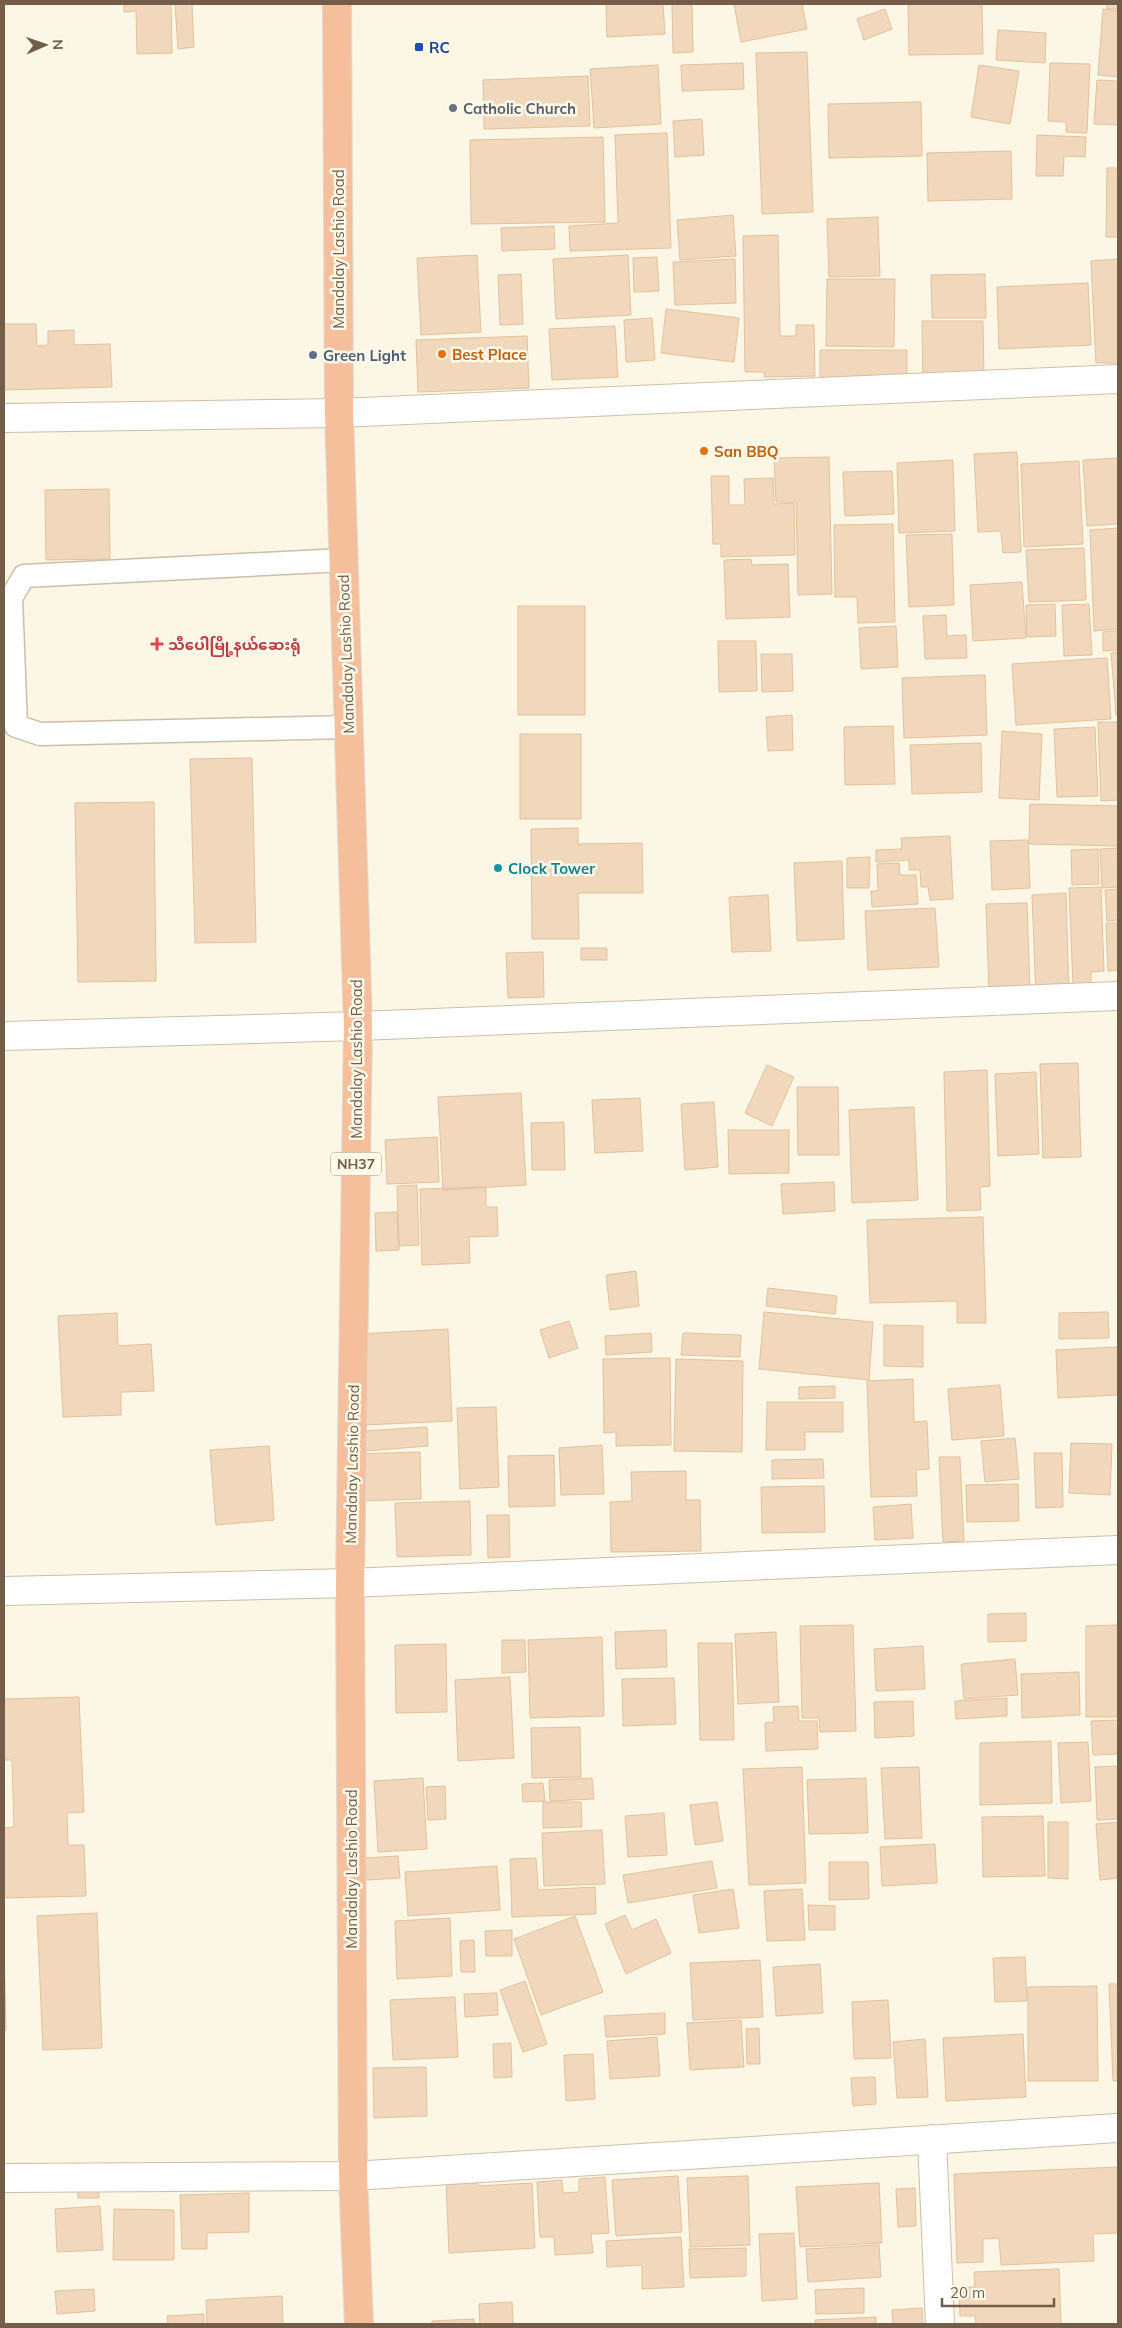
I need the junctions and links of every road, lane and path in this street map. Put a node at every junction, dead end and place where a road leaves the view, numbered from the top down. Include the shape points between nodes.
1 (337, 4) edge
2 (1118, 379) edge
3 (338, 413) junction
4 (4, 418) edge
5 (343, 560) junction
6 (348, 727) junction
7 (1118, 996) edge
8 (358, 1026) junction
9 (4, 1036) edge
10 (1118, 1550) edge
11 (350, 1583) junction
12 (4, 1591) edge
13 (1118, 2128) edge
14 (932, 2139) junction
15 (353, 2176) junction
16 (4, 2178) edge
17 (359, 2324) edge
18 (940, 2324) edge

1 - 3 highway, Mandalay Lashio Road / NH37
2 - 3 street
3 - 4 street
3 - 5 highway, Mandalay Lashio Road / NH37
5 - 6 highway, Mandalay Lashio Road / NH37
5 - 6 lane via 24,576 11,598 16,726 40,734
6 - 8 highway, Mandalay Lashio Road / NH37
7 - 8 street
8 - 9 street
8 - 11 highway, Mandalay Lashio Road / NH37
10 - 11 street
11 - 12 street
11 - 15 highway, Mandalay Lashio Road / NH37
13 - 14 street
14 - 15 street
14 - 18 street
15 - 16 street
15 - 17 highway, Mandalay Lashio Road / NH37

